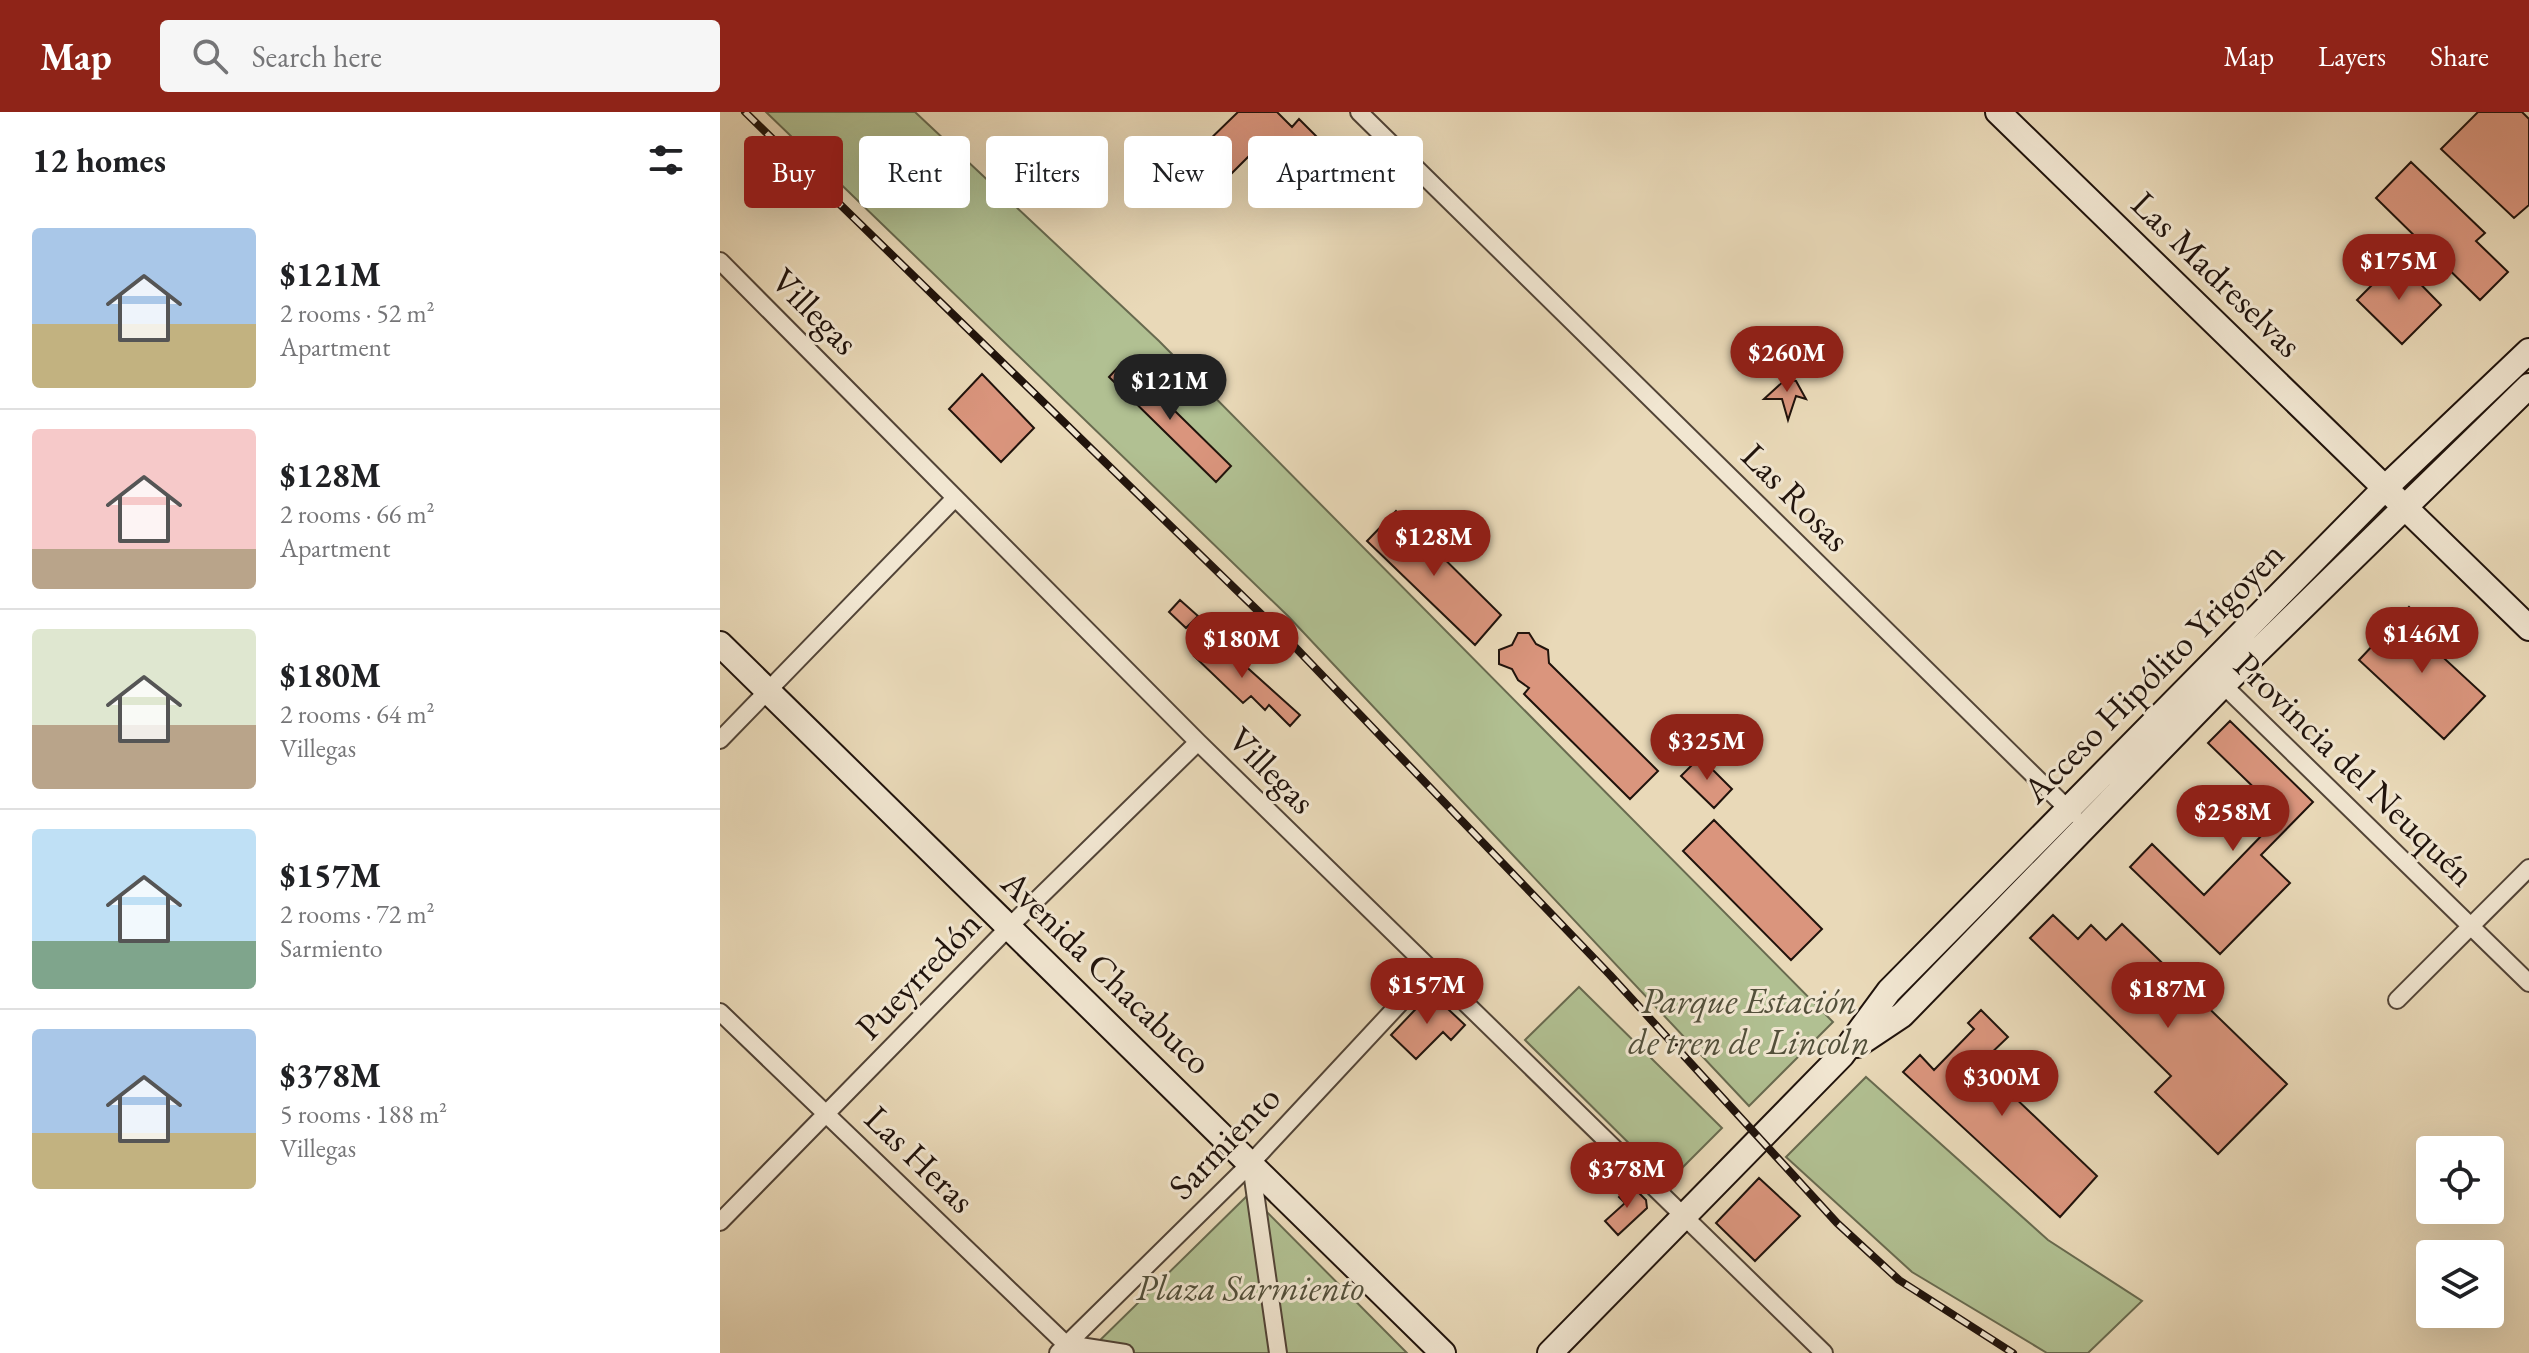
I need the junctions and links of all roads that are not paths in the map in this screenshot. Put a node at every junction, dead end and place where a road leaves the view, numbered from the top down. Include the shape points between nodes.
1 (1359, 112) edge
2 (1998, 112) edge
3 (721, 262) edge
4 (2529, 351) edge
5 (2529, 386) edge
6 (2386, 487) junction
7 (955, 498) junction
8 (2405, 506) junction
9 (2529, 628) edge
10 (720, 644) edge
11 (2214, 677) junction
12 (767, 690) junction
13 (720, 740) edge
14 (1198, 742) junction
15 (2077, 818) junction
16 (2529, 868) edge
17 (2469, 925) junction
18 (1009, 927) junction
19 (1430, 971) junction
20 (2529, 983) edge
21 (2397, 1000) dead end
22 (720, 1012) edge
23 (827, 1113) junction
24 (1251, 1163) junction
25 (1684, 1216) junction
26 (720, 1222) edge
27 (1067, 1350) edge
28 (1125, 1353) edge
29 (1278, 1353) edge
30 (1443, 1353) edge
31 (1550, 1353) edge
32 (1824, 1353) edge

1 - 15 street, Las Rosas
2 - 6 main road, Las Madreselvas
3 - 7 street, Villegas
4 - 6 main road, Acceso Hipólito Yrigoyen
5 - 8 main road, Acceso Hipólito Yrigoyen
6 - 8 main road, Las Madreselvas
6 - 11 main road, Acceso Hipólito Yrigoyen
7 - 12 street
7 - 14 street, Villegas
8 - 9 main road, Las Madreselvas
8 - 11 main road, Acceso Hipólito Yrigoyen
10 - 12 main road, Avenida Chacabuco
11 - 15 main road, Acceso Hipólito Yrigoyen
11 - 17 street, Provincia del Neuquén
12 - 13 street
12 - 18 main road, Avenida Chacabuco
14 - 18 street, Pueyrredón
14 - 19 street, Villegas
15 - 25 main road, Acceso Hipólito Yrigoyen via 1889,991 1842,1055
16 - 17 street
17 - 20 street, Provincia del Neuquén
17 - 21 street
18 - 23 street, Pueyrredón
18 - 24 main road, Avenida Chacabuco
19 - 24 street, Sarmiento
19 - 25 street, Villegas
22 - 23 street, Las Heras
23 - 26 street, Pueyrredón
23 - 27 street, Las Heras
24 - 27 street, Sarmiento
24 - 29 street
24 - 30 main road, Avenida Chacabuco
25 - 31 main road, Acceso Hipólito Yrigoyen
25 - 32 street, Villegas
27 - 28 street

